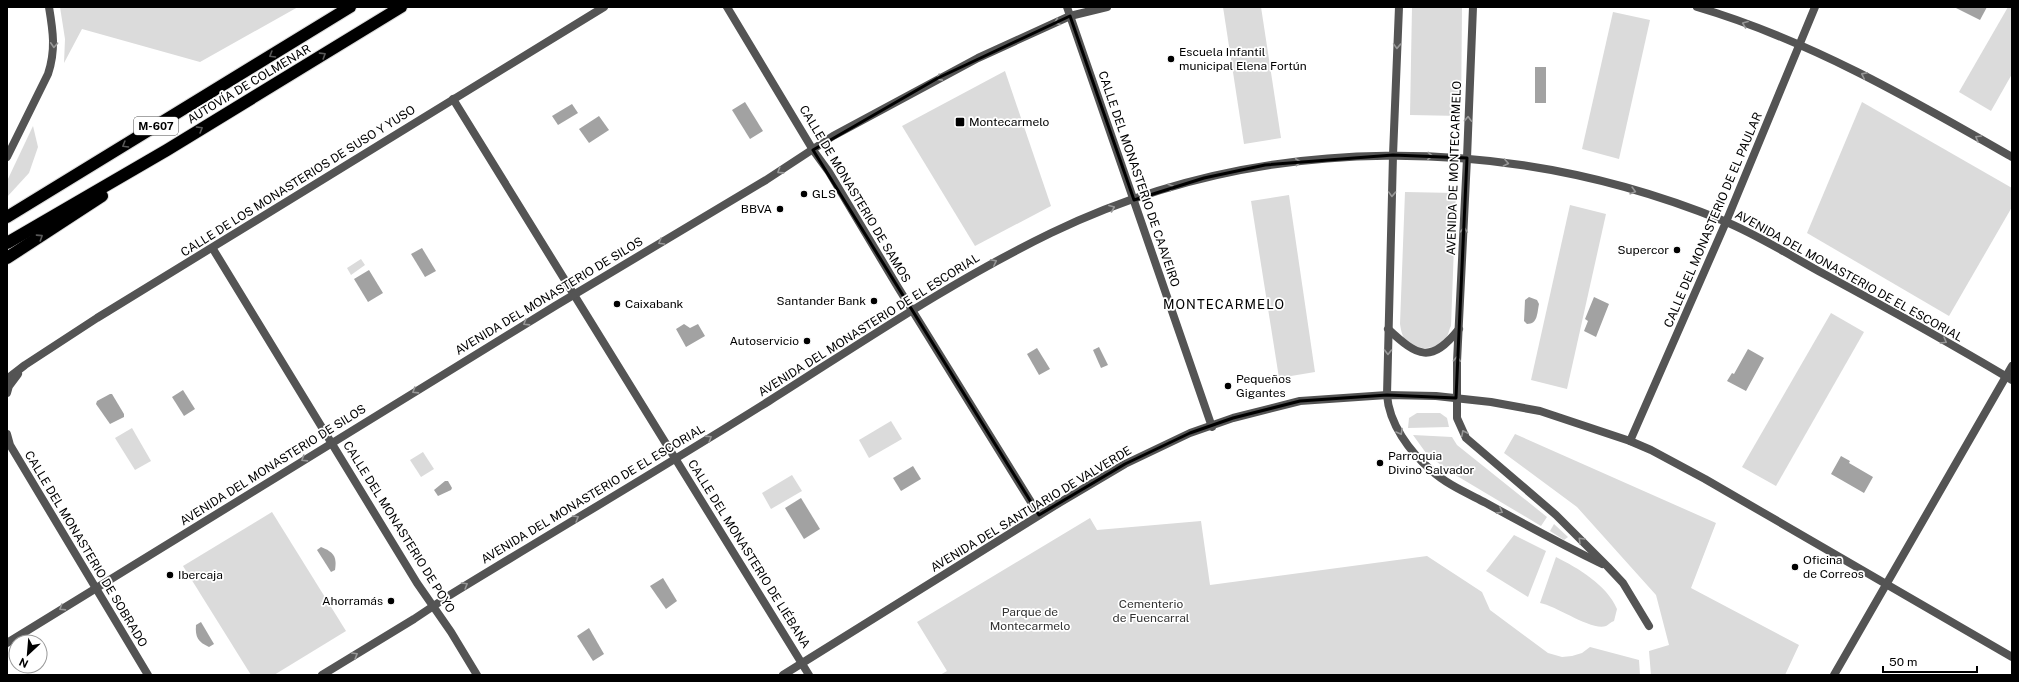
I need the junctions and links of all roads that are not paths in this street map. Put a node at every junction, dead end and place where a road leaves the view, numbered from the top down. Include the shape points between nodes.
1 (49, 7) edge
2 (350, 7) edge
3 (401, 7) edge
4 (604, 7) edge
5 (728, 7) edge
6 (1067, 7) edge
7 (1107, 7) edge
8 (1399, 7) edge
9 (1473, 7) edge
10 (1697, 7) edge
11 (1815, 7) edge
12 (1070, 16) junction
13 (1799, 45) junction
14 (453, 99) junction
15 (166, 150) junction
16 (813, 150) junction
17 (1393, 155) junction
18 (7, 157) edge
19 (2012, 157) edge
20 (1467, 158) junction
21 (1134, 200) junction
22 (7, 217) edge
23 (1726, 222) junction
24 (7, 243) edge
25 (213, 249) junction
26 (7, 258) edge
27 (573, 295) junction
28 (912, 310) junction
29 (1388, 329) junction
30 (1459, 329) junction
31 (25, 365) junction
32 (2012, 366) edge
33 (2009, 378) edge
34 (7, 379) edge
35 (7, 394) edge
36 (1388, 395) junction
37 (1456, 398) junction
38 (1212, 426) junction
39 (7, 434) edge
40 (1630, 441) junction
41 (331, 443) junction
42 (676, 458) junction
43 (1039, 515) junction
44 (1608, 567) junction
45 (1886, 584) junction
46 (96, 587) junction
47 (432, 606) junction
48 (1649, 626) dead end
49 (7, 641) edge
50 (2012, 657) edge
51 (802, 664) junction
52 (148, 675) edge
53 (322, 675) edge
54 (477, 675) edge
55 (783, 675) edge
56 (809, 675) edge
57 (1834, 675) edge

1 -> 18 street via 54,40 53,60
2 -> 22 highway, AUTOVÍA DE COLMENAR / M-607
15 -> 3 highway, AUTOVÍA DE COLMENAR / M-607
4 - 14 street, CALLE DE LOS MONASTERIOS DE SUSO Y YUSO
5 - 16 street, CALLE DE MONASTERIO DE SAMOS
6 - 12 street, CALLE DEL MONASTERIO DE CAAVEIRO
7 - 12 street, AVENIDA DEL MONASTERIO DE SILOS
8 -> 17 street
20 -> 9 street, AVENIDA DE MONTECARMELO
13 -> 10 street
11 - 13 street, CALLE DEL MONASTERIO DE EL PAULAR
12 -> 16 street, AVENIDA DEL MONASTERIO DE SILOS via 938,78 833,136
12 - 21 street, CALLE DEL MONASTERIO DE CAAVEIRO
19 -> 13 street via 1886,86
13 - 23 street, CALLE DEL MONASTERIO DE EL PAULAR
14 - 25 street, CALLE DE LOS MONASTERIOS DE SUSO Y YUSO
14 - 27 street, CALLE DEL MONASTERIO DE LIÉBANA
15 - 24 highway, AUTOVÍA DE COLMENAR / M-607
26 -> 15 highway
16 -> 27 street, AVENIDA DEL MONASTERIO DE SILOS
16 - 28 street, CALLE DE MONASTERIO DE SAMOS via 829,172
17 -> 20 street, AVENIDA DEL MONASTERIO DE EL ESCORIAL
21 -> 17 street, AVENIDA DEL MONASTERIO DE EL ESCORIAL via 1204,178 1265,165
17 -> 29 street
20 -> 23 street, AVENIDA DEL MONASTERIO DE EL ESCORIAL via 1493,160 1597,180 1662,199
30 -> 20 street, AVENIDA DE MONTECARMELO
28 -> 21 street, AVENIDA DEL MONASTERIO DE EL ESCORIAL via 1055,231
21 - 38 street, CALLE DEL MONASTERIO DE CAAVEIRO
23 -> 33 street, AVENIDA DEL MONASTERIO DE EL ESCORIAL
23 - 40 street, CALLE DEL MONASTERIO DE EL PAULAR
25 - 31 street, CALLE DE LOS MONASTERIOS DE SUSO Y YUSO via 97,318
25 - 41 street, CALLE DEL MONASTERIO DE POYO
27 -> 41 street, AVENIDA DEL MONASTERIO DE SILOS
27 - 42 street, CALLE DEL MONASTERIO DE LIÉBANA
42 -> 28 street, AVENIDA DEL MONASTERIO DE EL ESCORIAL
28 - 43 street, CALLE DE MONASTERIO DE SAMOS
29 - 30 street via 1404,344 1418,352 1431,353 1442,348
29 -> 36 street
37 -> 30 street, AVENIDA DE MONTECARMELO
31 - 34 street, CALLE DE LOS MONASTERIOS DE SUSO Y YUSO
31 - 35 street via 9,386
32 - 33 street
33 - 45 street
36 - 37 street, AVENIDA DEL SANTUARIO DE VALVERDE
36 - 38 street, AVENIDA DEL SANTUARIO DE VALVERDE via 1300,401
36 -> 44 street via 1388,404 1399,431 1417,457 1432,471 1542,534
37 - 40 street, AVENIDA DEL SANTUARIO DE VALVERDE via 1540,411
44 -> 37 street, AVENIDA DE MONTECARMELO via 1556,515 1466,438 1457,418
38 - 43 street, AVENIDA DEL SANTUARIO DE VALVERDE via 1125,464
39 - 46 street, CALLE DEL MONASTERIO DE SOBRADO via 10,445
40 - 45 street, AVENIDA DEL SANTUARIO DE VALVERDE via 1705,479
41 -> 46 street, AVENIDA DEL MONASTERIO DE SILOS
41 - 47 street, CALLE DEL MONASTERIO DE POYO
47 -> 42 street, AVENIDA DEL MONASTERIO DE EL ESCORIAL
42 - 51 street, CALLE DEL MONASTERIO DE LIÉBANA
43 - 51 street, AVENIDA DEL SANTUARIO DE VALVERDE
44 - 48 street, AVENIDA DE MONTECARMELO via 1623,583
45 - 50 street, AVENIDA DEL SANTUARIO DE VALVERDE
45 - 57 street
46 -> 49 street, AVENIDA DEL MONASTERIO DE SILOS
46 - 52 street, CALLE DEL MONASTERIO DE SOBRADO
53 -> 47 street, AVENIDA DEL MONASTERIO DE EL ESCORIAL
47 - 54 street, CALLE DEL MONASTERIO DE POYO
51 - 55 street, AVENIDA DEL SANTUARIO DE VALVERDE
51 - 56 street, CALLE DEL MONASTERIO DE LIÉBANA

